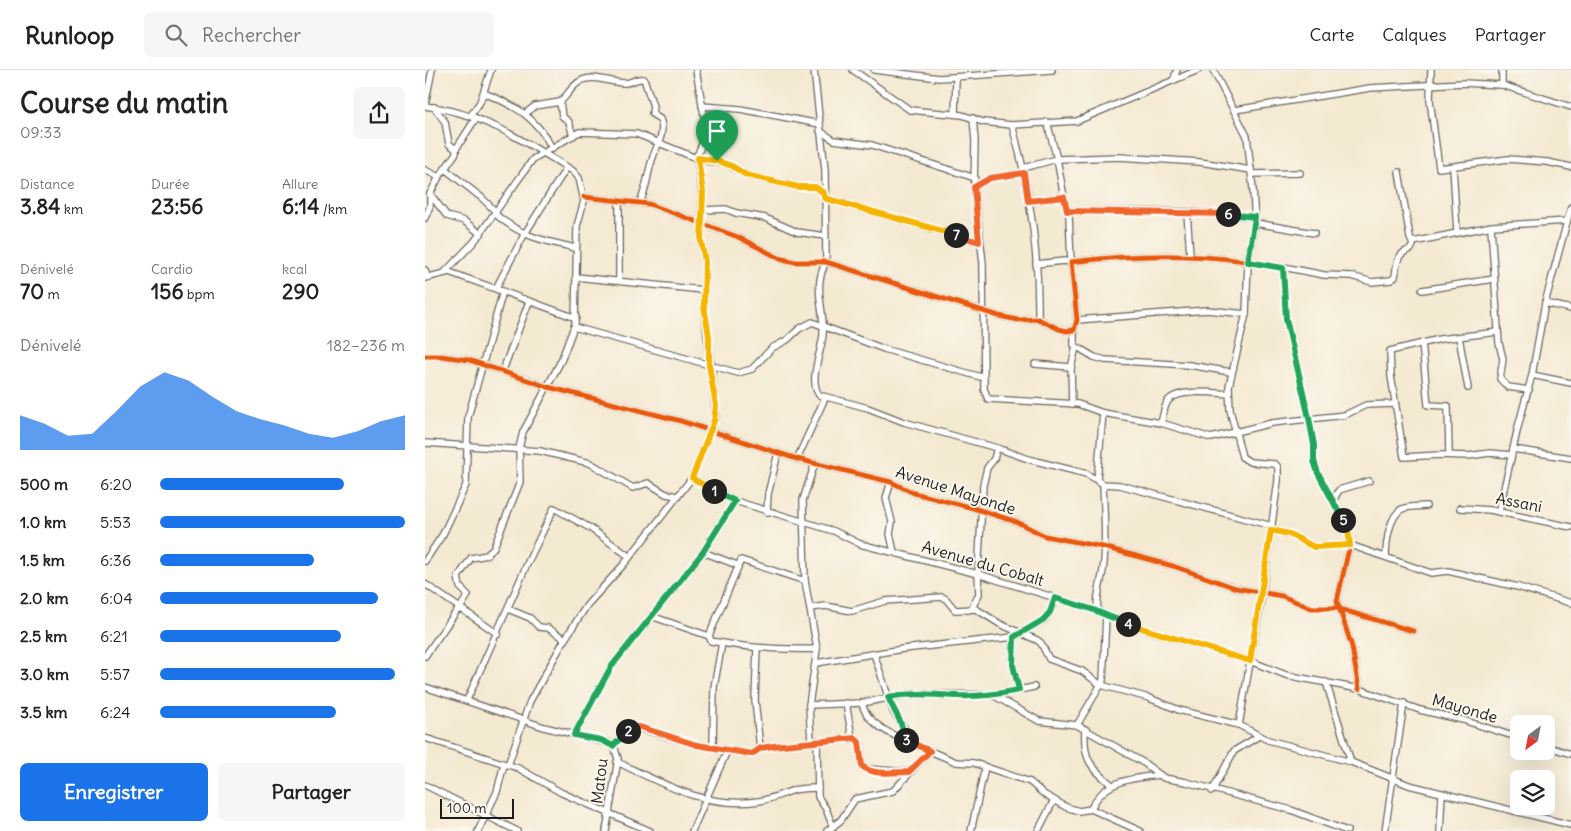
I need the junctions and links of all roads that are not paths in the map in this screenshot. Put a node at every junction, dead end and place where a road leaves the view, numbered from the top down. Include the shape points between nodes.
1 (433, 70) edge
2 (491, 70) edge
3 (696, 70) edge
4 (813, 70) edge
5 (853, 70) edge
6 (874, 70) edge
7 (1052, 70) edge
8 (1177, 70) edge
9 (1213, 70) edge
10 (1431, 70) edge
11 (1503, 70) edge
12 (1195, 71) edge
13 (956, 78) junction
14 (1173, 81) junction
15 (1430, 84) junction
16 (1502, 85) junction
17 (484, 93) junction
18 (560, 102) junction
19 (425, 106) edge
20 (702, 106) junction
21 (434, 107) junction
22 (1571, 107) edge
23 (1235, 110) junction
24 (526, 113) junction
25 (955, 114) junction
26 (473, 117) junction
27 (973, 118) junction
28 (1047, 122) junction
29 (1012, 125) junction
30 (820, 128) junction
31 (573, 136) junction
32 (660, 143) junction
33 (552, 148) junction
34 (456, 149) junction
35 (543, 153) junction
36 (698, 158) junction
37 (1057, 159) junction
38 (567, 167) junction
39 (1453, 167) junction
40 (1571, 167) edge
41 (445, 169) junction
42 (425, 170) edge
43 (1023, 170) junction
44 (1251, 172) junction
45 (1399, 172) dead end
46 (1300, 173) dead end
47 (439, 176) junction
48 (975, 178) junction
49 (974, 187) junction
50 (429, 194) junction
51 (824, 195) junction
52 (584, 197) junction
53 (1064, 197) junction
54 (619, 201) junction
55 (1028, 201) junction
56 (640, 202) junction
57 (1571, 208) edge
58 (703, 210) junction
59 (1067, 211) junction
60 (1187, 212) junction
61 (495, 213) junction
62 (425, 218) edge
63 (1255, 220) junction
64 (1567, 221) junction
65 (703, 224) junction
66 (1491, 226) junction
67 (1457, 232) junction
68 (1313, 233) dead end
69 (481, 234) junction
70 (524, 234) junction
71 (825, 236) junction
72 (1568, 236) edge
73 (979, 242) junction
74 (1413, 242) junction
75 (577, 248) junction
76 (1190, 255) junction
77 (826, 262) junction
78 (1071, 262) junction
79 (1248, 262) junction
80 (1036, 264) junction
81 (1283, 268) junction
82 (425, 270) edge
83 (445, 271) junction
84 (426, 277) edge
85 (576, 277) junction
86 (1494, 279) junction
87 (619, 280) junction
88 (496, 288) junction
89 (703, 290) junction
90 (1422, 290) dead end
91 (503, 291) junction
92 (529, 302) junction
93 (1545, 303) junction
94 (1571, 308) edge
95 (983, 311) junction
96 (1246, 314) junction
97 (575, 318) junction
98 (1038, 319) junction
99 (1077, 320) junction
100 (822, 325) junction
101 (574, 327) junction
102 (1074, 330) junction
103 (1498, 332) junction
104 (1459, 337) junction
105 (1422, 343) junction
106 (1076, 347) junction
107 (425, 356) edge
108 (484, 364) junction
109 (1035, 364) dead end
110 (709, 365) junction
111 (1071, 367) junction
112 (503, 370) junction
113 (1231, 372) junction
114 (1533, 375) junction
115 (984, 378) junction
116 (1571, 383) edge
117 (547, 387) junction
118 (1468, 388) dead end
119 (1529, 390) junction
120 (1229, 394) junction
121 (825, 398) junction
122 (1072, 404) junction
123 (1395, 404) junction
124 (1103, 413) junction
125 (1309, 418) junction
126 (1161, 423) junction
127 (710, 430) junction
128 (1235, 433) junction
129 (425, 443) edge
130 (466, 445) junction
131 (519, 448) junction
132 (997, 448) junction
133 (1513, 449) junction
134 (778, 452) junction
135 (1449, 455) junction
136 (1511, 456) junction
137 (1571, 458) edge
138 (797, 459) junction
139 (815, 464) junction
140 (692, 478) junction
141 (1369, 481) dead end
142 (891, 482) junction
143 (1100, 482) junction
144 (678, 496) junction
145 (735, 501) junction
146 (1333, 501) junction
147 (1426, 506) dead end
148 (1460, 508) dead end
149 (982, 511) junction
150 (1499, 511) junction
151 (767, 512) junction
152 (805, 522) junction
153 (1571, 527) edge
154 (1271, 528) junction
155 (1350, 545) junction
156 (1103, 547) junction
157 (703, 552) junction
158 (894, 552) junction
159 (1386, 556) junction
160 (629, 557) junction
161 (425, 560) edge
162 (737, 565) junction
163 (978, 574) junction
164 (805, 582) junction
165 (425, 584) edge
166 (1262, 594) junction
167 (1055, 598) junction
168 (1571, 603) edge
169 (810, 608) junction
170 (459, 609) junction
171 (508, 609) junction
172 (1341, 610) junction
173 (967, 611) junction
174 (1098, 612) junction
175 (651, 616) junction
176 (1106, 616) junction
177 (1413, 631) dead end
178 (1022, 632) junction
179 (498, 634) junction
180 (709, 636) junction
181 (1014, 637) junction
182 (565, 639) junction
183 (722, 643) junction
184 (757, 648) junction
185 (817, 649) junction
186 (874, 654) junction
187 (425, 656) edge
188 (1250, 661) junction
189 (816, 664) junction
190 (1326, 682) junction
191 (1101, 685) junction
192 (425, 687) edge
193 (1034, 687) dead end
194 (1359, 689) junction
195 (1019, 690) junction
196 (993, 695) junction
197 (888, 697) junction
198 (467, 700) junction
199 (862, 702) junction
200 (846, 703) junction
201 (1403, 703) junction
202 (809, 705) junction
203 (524, 721) junction
204 (1077, 725) junction
205 (1239, 725) junction
206 (1085, 730) junction
207 (574, 735) junction
208 (1510, 735) edge
209 (1259, 736) junction
210 (425, 738) edge
211 (852, 738) junction
212 (904, 739) junction
213 (814, 741) junction
214 (613, 746) junction
215 (713, 746) junction
216 (760, 749) junction
217 (1555, 749) edge
218 (727, 751) junction
219 (930, 751) junction
220 (1571, 754) edge
221 (617, 762) junction
222 (1351, 762) junction
223 (506, 764) junction
224 (985, 767) junction
225 (909, 772) junction
226 (1160, 775) junction
227 (1394, 779) junction
228 (425, 785) edge
229 (1112, 785) junction
230 (817, 788) junction
231 (1212, 791) junction
232 (1443, 794) junction
233 (705, 800) junction
234 (1053, 800) junction
235 (1091, 809) junction
236 (609, 815) junction
237 (487, 816) junction
238 (1571, 825) edge
239 (830, 829) edge
240 (478, 831) edge
241 (517, 831) edge
242 (606, 831) edge
243 (650, 831) edge
244 (692, 831) edge
245 (971, 831) edge
246 (1038, 831) edge
247 (1139, 831) edge
248 (1347, 831) edge
249 (1385, 831) edge
250 (1440, 831) edge

1 - 19 street
2 - 17 street
3 - 20 street
4 - 30 street
5 - 25 street via 907,108
6 - 13 street via 919,77
7 - 13 street
8 - 14 street
9 - 23 street
10 - 15 street
11 - 16 street
12 - 14 street
13 - 25 street
14 - 28 street via 1077,122
15 - 16 street
15 - 23 street via 1370,88
15 - 39 street via 1438,167
16 - 22 street
17 - 24 street
17 - 26 street
18 - 24 street via 535,106
18 - 31 street via 562,116 569,122
18 - 32 street via 585,79 624,83 640,78 646,83 653,106 652,114 661,121
19 - 21 street
20 - 30 street via 740,109
20 - 36 street via 707,134
21 - 26 street
21 - 34 street via 445,122 449,144
23 - 44 street via 1247,136
24 - 33 street via 539,126
25 - 27 street
26 - 34 street
26 - 35 street via 510,133
27 - 29 street
27 - 48 street
28 - 29 street
28 - 37 street
29 - 43 street
30 - 48 street via 834,140 872,145
30 - 51 street
31 - 32 street via 582,131 633,134
31 - 33 street
32 - 36 street
32 - 56 street via 652,158 647,188
33 - 35 street
34 - 41 street
35 - 38 street
35 - 61 street via 533,159
36 - 51 street via 723,163 746,175 798,187 815,187
36 - 58 street
37 - 43 street
37 - 44 street via 1156,159
37 - 53 street
38 - 52 street via 579,178
38 - 70 street
39 - 40 street via 1508,159
39 - 67 street
41 - 47 street
41 - 61 street
42 - 47 street
43 - 49 street via 990,178
43 - 55 street
44 - 46 street
44 - 63 street
45 - 74 street
47 - 50 street
48 - 49 street
49 - 73 street
50 - 62 street via 430,206
50 - 69 street via 447,216 464,221
51 - 71 street
51 - 73 street
52 - 54 street
52 - 75 street via 578,218
53 - 55 street
53 - 59 street
54 - 56 street
54 - 87 street
55 - 80 street
56 - 65 street
57 - 64 street
58 - 65 street
58 - 71 street via 726,208 765,218 797,232
59 - 60 street
59 - 78 street
60 - 63 street
60 - 76 street
61 - 69 street
61 - 70 street
63 - 68 street
63 - 79 street
64 - 66 street
64 - 72 street
65 - 77 street via 779,258 795,262
65 - 89 street
66 - 67 street
66 - 86 street
67 - 74 street
69 - 83 street
70 - 75 street via 533,239
70 - 88 street
71 - 77 street
72 - 93 street
73 - 95 street via 983,263
74 - 81 street via 1411,249 1397,258 1395,277 1391,280 1372,282 1351,276
75 - 85 street
76 - 78 street
76 - 79 street
77 - 95 street
77 - 100 street via 819,285
78 - 80 street
78 - 99 street
79 - 81 street
79 - 96 street
80 - 98 street
81 - 125 street via 1286,319
82 - 84 street
83 - 84 street
83 - 88 street
85 - 87 street
85 - 97 street
86 - 90 street
86 - 103 street
87 - 89 street
88 - 91 street
89 - 110 street
91 - 92 street
91 - 108 street
92 - 97 street
92 - 112 street
93 - 94 street
93 - 114 street
95 - 98 street via 1018,320
95 - 115 street
96 - 99 street via 1207,310
96 - 113 street
97 - 101 street
98 - 102 street via 1048,326
99 - 102 street
100 - 110 street via 805,324 748,371 734,374
100 - 115 street via 884,349
100 - 121 street via 815,385 819,395
101 - 110 street
101 - 117 street
102 - 106 street via 1073,344
103 - 104 street
103 - 119 street via 1503,359 1499,374 1503,384
104 - 105 street
104 - 118 street
105 - 123 street via 1390,351
105 - 135 street via 1428,404 1448,406
106 - 111 street
106 - 113 street via 1105,360 1189,365
107 - 108 street, Avenue Mayonde via 460,358
108 - 112 street, Avenue Mayonde
108 - 130 street via 468,416
109 - 111 street
110 - 127 street via 716,406
111 - 122 street
112 - 117 street, Avenue Mayonde
113 - 120 street
114 - 116 street
114 - 119 street
115 - 122 street via 984,395 988,399
117 - 127 street, Avenue Mayonde
117 - 131 street via 523,432
119 - 133 street
120 - 126 street via 1195,391 1172,398 1167,402
120 - 128 street
121 - 132 street via 863,406 904,422
121 - 138 street
122 - 124 street
123 - 125 street via 1366,405 1345,415
123 - 135 street via 1404,457
124 - 126 street
124 - 143 street
125 - 128 street
125 - 146 street via 1316,467
126 - 128 street via 1207,438
127 - 134 street, Avenue Mayonde
127 - 140 street
128 - 154 street via 1244,459 1278,466
129 - 130 street
130 - 131 street
130 - 161 street via 466,485 443,534
131 - 144 street via 578,459 633,488 648,484 666,494
131 - 170 street via 522,474 519,485 491,552 471,558 458,577 458,584 468,595
132 - 143 street via 1087,474
132 - 149 street via 985,476
133 - 136 street
133 - 137 street
134 - 138 street, Avenue Mayonde
134 - 151 street
135 - 136 street via 1490,453
136 - 150 street
138 - 139 street, Avenue Mayonde
139 - 142 street, Avenue Mayonde
139 - 152 street via 803,500
140 - 144 street
140 - 145 street, Avenue du Cobalt
141 - 146 street via 1339,490
142 - 149 street, Avenue Mayonde via 914,493
142 - 158 street via 886,498
143 - 154 street
143 - 156 street
144 - 160 street
145 - 151 street, Avenue du Cobalt
145 - 157 street
146 - 155 street via 1348,529
147 - 159 street via 1399,512 1390,530
148 - 150 street, Assani
149 - 156 street, Avenue Mayonde via 1017,522 1045,536
149 - 163 street
150 - 153 street, Assani
151 - 152 street, Avenue du Cobalt
152 - 158 street, Avenue du Cobalt via 860,544
152 - 164 street
154 - 155 street via 1314,547
154 - 166 street
155 - 159 street
155 - 172 street via 1338,597
156 - 166 street, Avenue Mayonde
156 - 174 street via 1101,587 1096,604
157 - 162 street
157 - 175 street
158 - 163 street, Avenue du Cobalt
159 - 168 street via 1431,573 1448,571
160 - 171 street via 590,528 554,508
160 - 182 street via 587,605
162 - 164 street via 745,560
162 - 180 street
163 - 167 street, Avenue du Cobalt
163 - 173 street via 978,598
164 - 169 street
165 - 170 street
166 - 172 street, Avenue Mayonde via 1282,596 1311,608
166 - 188 street
167 - 174 street, Avenue du Cobalt
167 - 178 street via 1043,620
169 - 173 street via 826,606 852,611 885,601 942,597 955,610
169 - 185 street
170 - 179 street
170 - 187 street
171 - 179 street
171 - 182 street
172 - 177 street, Avenue Mayonde
172 - 194 street via 1352,647
173 - 178 street via 976,609
174 - 176 street, Avenue du Cobalt
175 - 180 street
175 - 207 street via 611,667
176 - 188 street, Avenue du Cobalt
176 - 191 street
178 - 181 street
178 - 191 street via 1041,642 1049,659 1081,671
179 - 198 street
180 - 183 street via 711,641
181 - 186 street
181 - 195 street via 1013,665
182 - 203 street via 533,696
183 - 184 street
183 - 215 street via 714,688
184 - 185 street
184 - 216 street via 755,700
185 - 189 street
186 - 189 street
186 - 197 street
188 - 190 street, Avenue du Cobalt via 1295,678
188 - 205 street
189 - 202 street
190 - 194 street, Avenue du Cobalt
190 - 222 street
191 - 204 street
191 - 205 street
192 - 198 street, Matou
193 - 195 street
194 - 201 street, Avenue du Cobalt
195 - 196 street
196 - 197 street via 933,693
196 - 204 street via 1039,721
197 - 199 street
197 - 212 street via 904,728
198 - 203 street, Matou
199 - 200 street
199 - 212 street via 873,721
200 - 202 street
200 - 211 street
201 - 208 street, Mayonde
201 - 227 street
202 - 213 street
203 - 207 street, Matou
203 - 223 street
204 - 206 street
205 - 209 street
206 - 226 street
206 - 229 street via 1087,759 1094,770
207 - 214 street, Matou via 601,740
209 - 222 street
209 - 231 street via 1234,751
210 - 223 street
211 - 213 street
211 - 225 street via 859,742 862,766 866,769
212 - 219 street
213 - 216 street
213 - 230 street
214 - 215 street via 630,728 635,727 697,745
214 - 221 street, Matou
215 - 218 street
216 - 218 street via 752,754
217 - 220 street
218 - 233 street
219 - 224 street via 961,764 969,762
219 - 225 street
221 - 233 street
221 - 236 street, Matou
222 - 227 street
223 - 236 street
223 - 237 street
224 - 234 street via 1030,782
224 - 245 street
225 - 239 street via 893,791 855,799
226 - 229 street
226 - 231 street
227 - 232 street
227 - 249 street
228 - 237 street
229 - 235 street via 1097,798
230 - 233 street via 790,791 758,801
230 - 239 street
231 - 248 street via 1291,810
232 - 238 street
232 - 250 street
233 - 244 street
234 - 235 street via 1073,810
234 - 246 street
235 - 247 street
236 - 242 street, Matou
236 - 243 street
237 - 240 street
237 - 241 street

